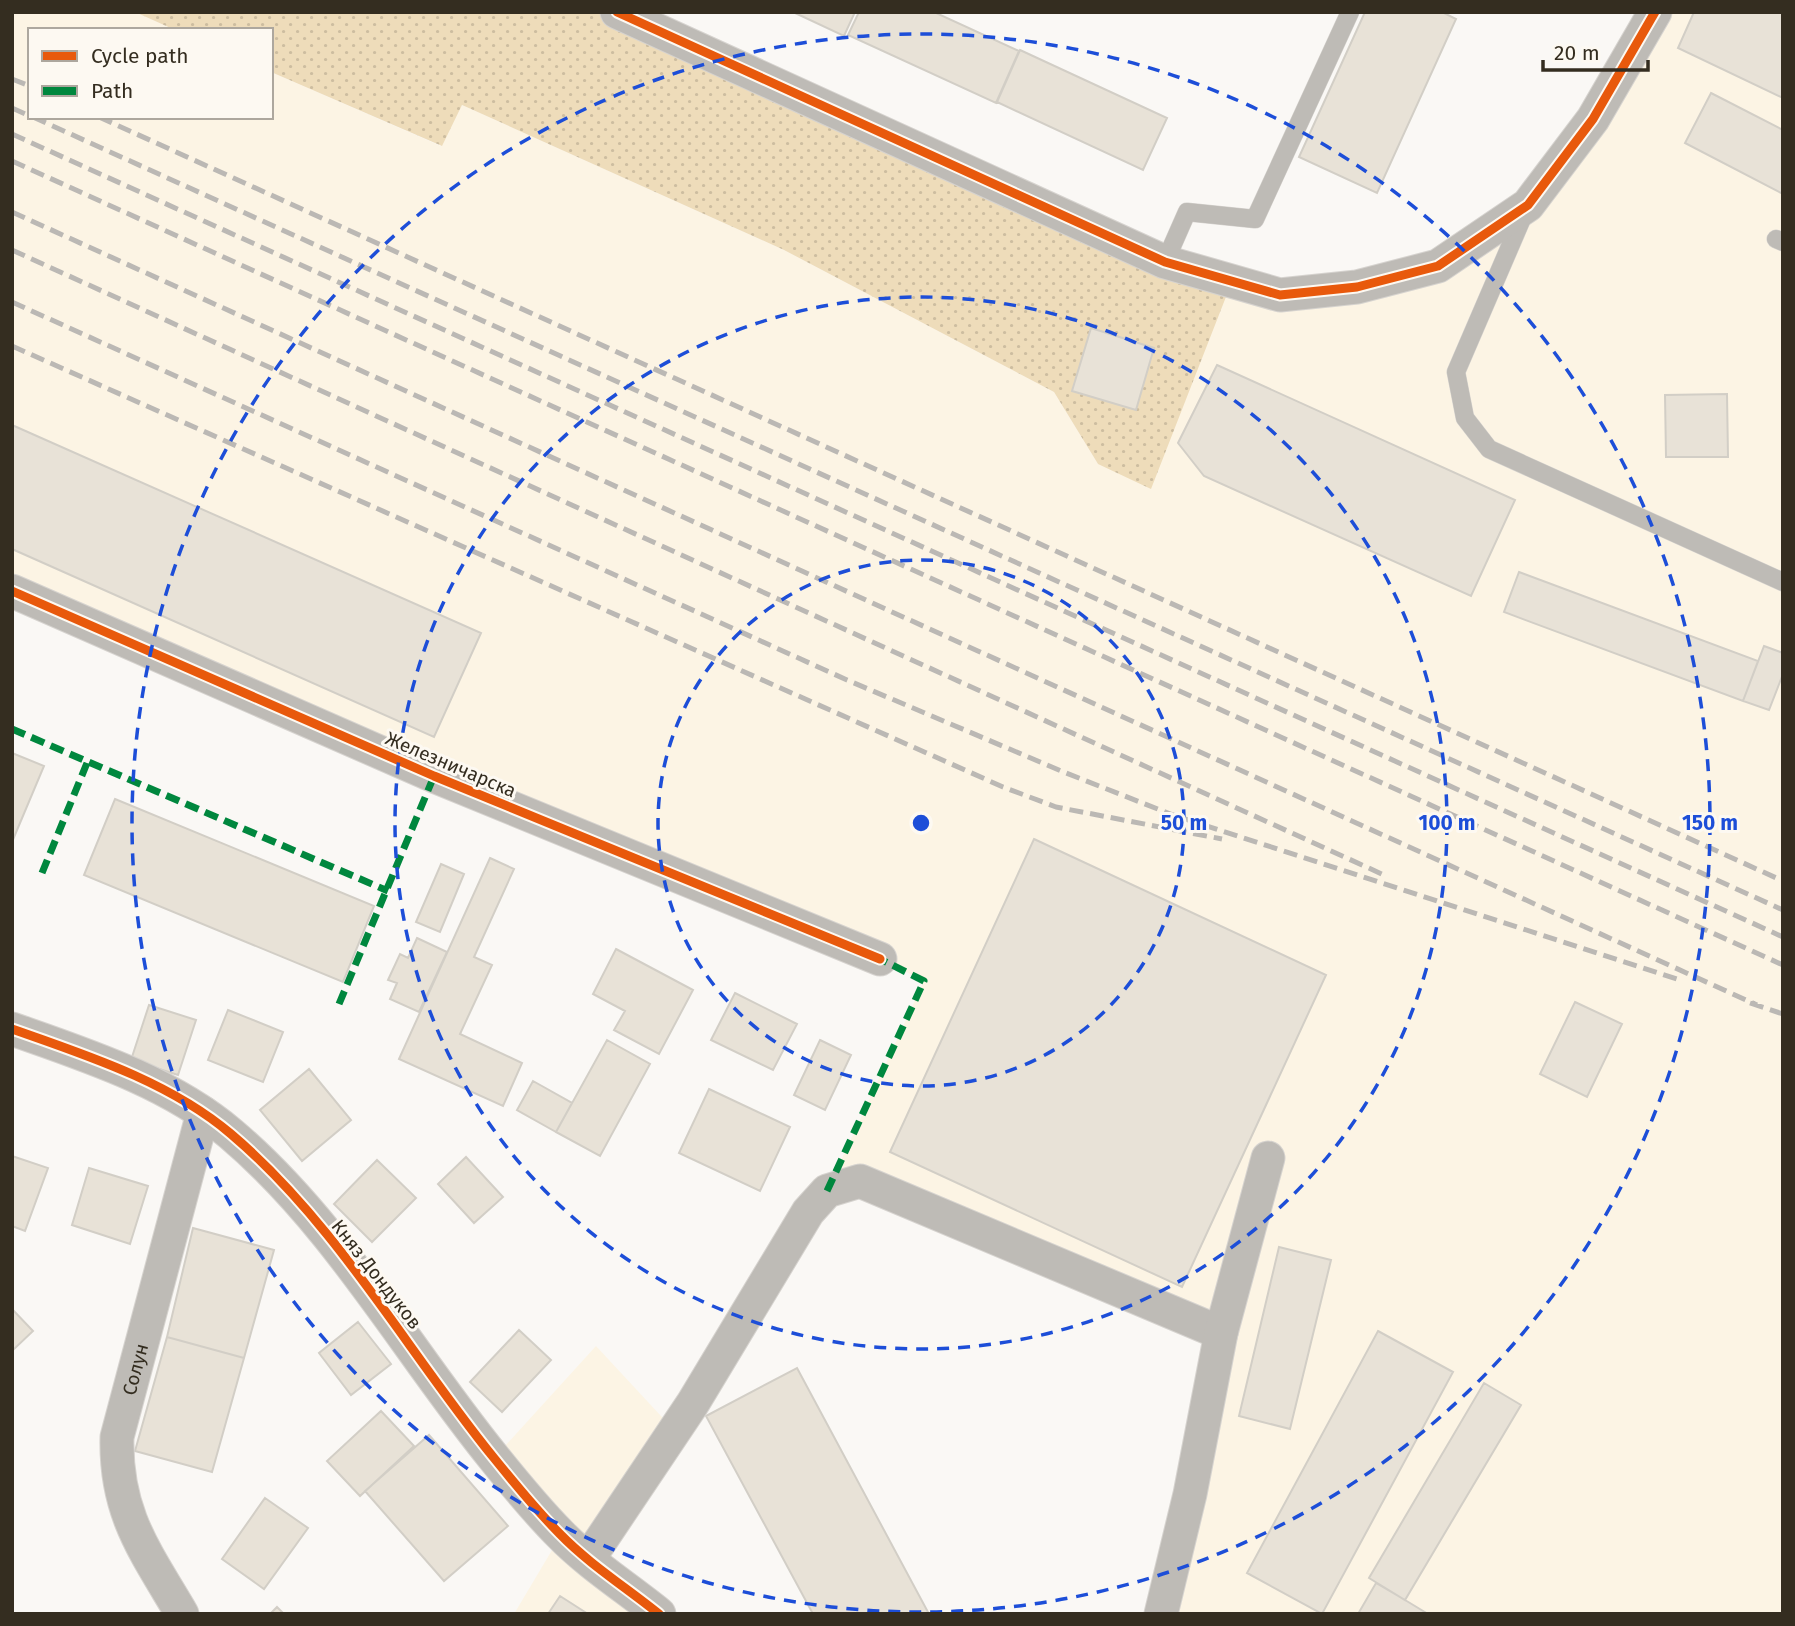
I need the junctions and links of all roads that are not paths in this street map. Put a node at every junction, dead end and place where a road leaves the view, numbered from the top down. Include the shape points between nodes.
1 (617, 12) edge
2 (1350, 12) edge
3 (1655, 12) edge
4 (1528, 205) junction
5 (1165, 262) junction
6 (1783, 582) edge
7 (12, 591) edge
8 (880, 959) dead end
9 (12, 1029) edge
10 (203, 1114) junction
11 (1268, 1158) dead end
12 (1221, 1333) junction
13 (589, 1558) junction
14 (182, 1614) edge
15 (659, 1614) edge
16 (1161, 1614) edge

1 - 5 street
2 - 5 lane via 1255,219 1187,212
3 - 4 street via 1593,119
4 - 5 street via 1438,266 1357,288 1280,295
4 - 6 lane via 1456,372 1465,418 1489,450
7 - 8 street, Железничарска via 433,776
9 - 10 street, Княз Дондуков via 130,1076
10 - 13 street, Княз Дондуков via 230,1133 295,1199 494,1458 561,1535
10 - 14 street, Солун via 117,1437 116,1473 122,1504
11 - 12 street
12 - 13 street via 860,1181 827,1191 808,1212 693,1402
12 - 16 street
13 - 15 street, Княз Дондуков

